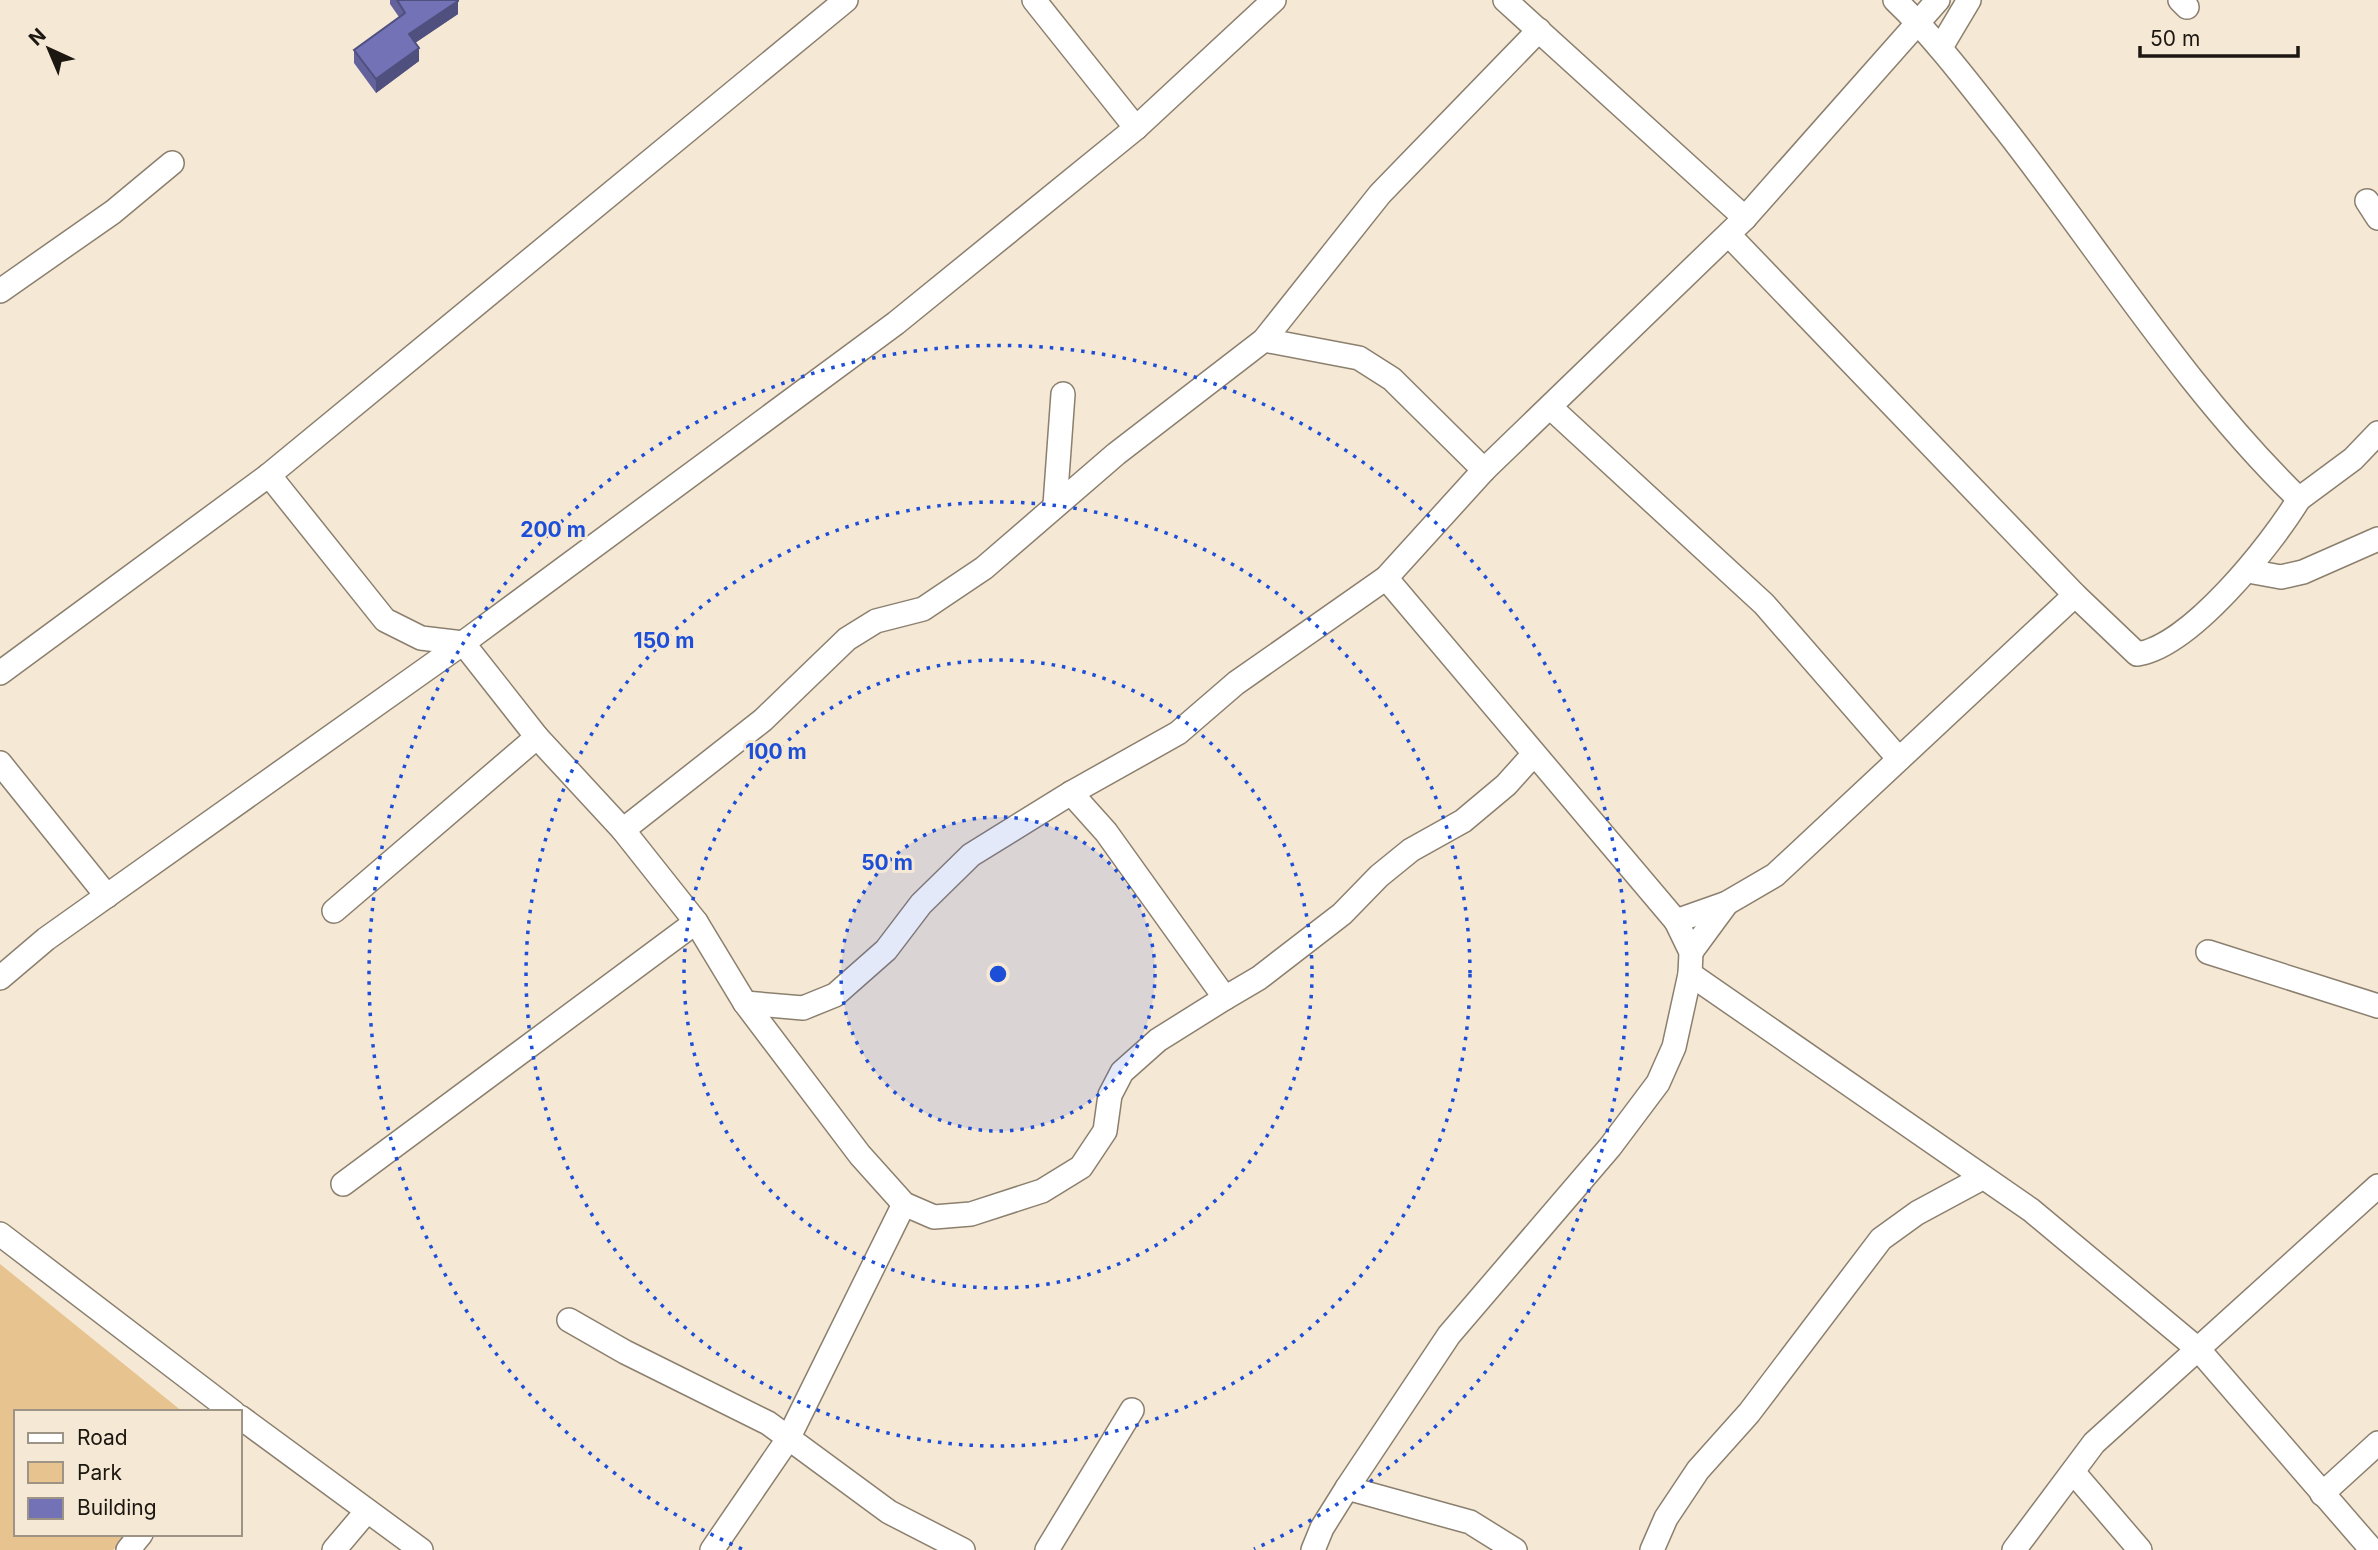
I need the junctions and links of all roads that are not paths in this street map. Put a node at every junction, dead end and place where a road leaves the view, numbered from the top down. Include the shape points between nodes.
1 (846, 0) edge
2 (1034, 0) edge
3 (1274, 0) edge
4 (1505, 0) edge
5 (1895, 0) edge
6 (1940, 0) edge
7 (1969, 0) edge
8 (1917, 21) junction
9 (1539, 30) junction
10 (1941, 47) junction
11 (1136, 128) junction
12 (172, 163) dead end
13 (1737, 227) junction
14 (0, 291) edge
15 (1264, 340) junction
16 (1063, 394) dead end
17 (1550, 407) junction
18 (2378, 433) edge
19 (1484, 470) junction
20 (269, 475) junction
21 (2299, 499) junction
22 (1055, 505) junction
23 (2378, 539) edge
24 (2248, 571) junction
25 (1386, 578) junction
26 (2075, 596) junction
27 (463, 643) junction
28 (0, 673) edge
29 (537, 737) junction
30 (1534, 755) junction
31 (1899, 759) junction
32 (0, 764) edge
33 (1071, 793) junction
34 (623, 830) junction
35 (107, 896) junction
36 (1727, 902) junction
37 (334, 911) dead end
38 (1676, 920) junction
39 (696, 922) junction
40 (2208, 952) dead end
41 (1690, 963) junction
42 (0, 978) edge
43 (1225, 998) junction
44 (745, 1003) junction
45 (2378, 1006) edge
46 (1982, 1178) junction
47 (343, 1184) dead end
48 (2375, 1194) edge
49 (904, 1204) junction
50 (0, 1234) edge
51 (569, 1320) dead end
52 (2199, 1350) junction
53 (226, 1410) edge
54 (1132, 1410) dead end
55 (242, 1422) edge
56 (788, 1439) junction
57 (2378, 1443) edge
58 (2074, 1473) junction
59 (1348, 1488) junction
60 (2322, 1494) junction
61 (367, 1511) junction
62 (139, 1536) edge
63 (128, 1550) edge
64 (334, 1550) edge
65 (421, 1550) edge
66 (712, 1550) edge
67 (963, 1550) edge
68 (1046, 1550) edge
69 (1313, 1550) edge
70 (1515, 1550) edge
71 (1653, 1550) edge
72 (2014, 1550) edge
73 (2140, 1550) edge
74 (2372, 1550) edge

1 - 20 street
2 - 11 street
3 - 11 street
4 - 9 street
5 - 8 street
6 - 8 street
7 - 10 street
8 - 10 street
8 - 13 street
9 - 13 street
9 - 15 street via 1380,194
10 - 21 street via 2045,180 2146,323 2269,470
11 - 27 street via 896,323
12 - 14 street via 113,212
13 - 17 street
13 - 26 street
15 - 19 street via 1359,358 1392,379
15 - 22 street
16 - 22 street
17 - 19 street
17 - 31 street via 1764,604
18 - 21 street
19 - 25 street
20 - 27 street via 385,620 421,638
20 - 28 street
21 - 24 street
22 - 34 street via 984,568 923,609 876,621 847,639 763,720
23 - 24 street via 2303,572 2281,577
24 - 26 street via 2165,647 2149,653 2137,654 2128,648
25 - 30 street
25 - 33 street via 1236,683 1178,733
26 - 31 street
27 - 29 street
27 - 35 street
29 - 34 street
29 - 37 street
30 - 38 street
30 - 43 street via 1463,821 1411,850 1342,914 1259,978
31 - 36 street via 1775,875
32 - 35 street
33 - 43 street via 1106,832
33 - 44 street via 971,855 921,904 886,950 835,995 803,1008
34 - 39 street
35 - 42 street
36 - 38 street
36 - 41 street
38 - 41 street
39 - 44 street
39 - 47 street
40 - 45 street
41 - 46 street
41 - 59 street via 1674,1047 1658,1083 1610,1147 1449,1335
43 - 49 street via 1158,1040 1122,1072 1110,1096 1105,1130 1081,1167 1042,1191 971,1214 934,1216
44 - 49 street via 860,1156
46 - 52 street via 2031,1210
46 - 71 street via 1917,1213 1881,1239 1749,1413 1698,1470 1666,1518
48 - 52 street
49 - 56 street
50 - 53 street
51 - 56 street via 768,1423
52 - 58 street via 2094,1443
52 - 60 street
54 - 68 street
55 - 61 street
56 - 66 street
56 - 67 street via 889,1512
57 - 60 street
58 - 72 street
58 - 73 street
59 - 69 street
59 - 70 street via 1470,1522
60 - 74 street
61 - 64 street
61 - 65 street
62 - 63 street

